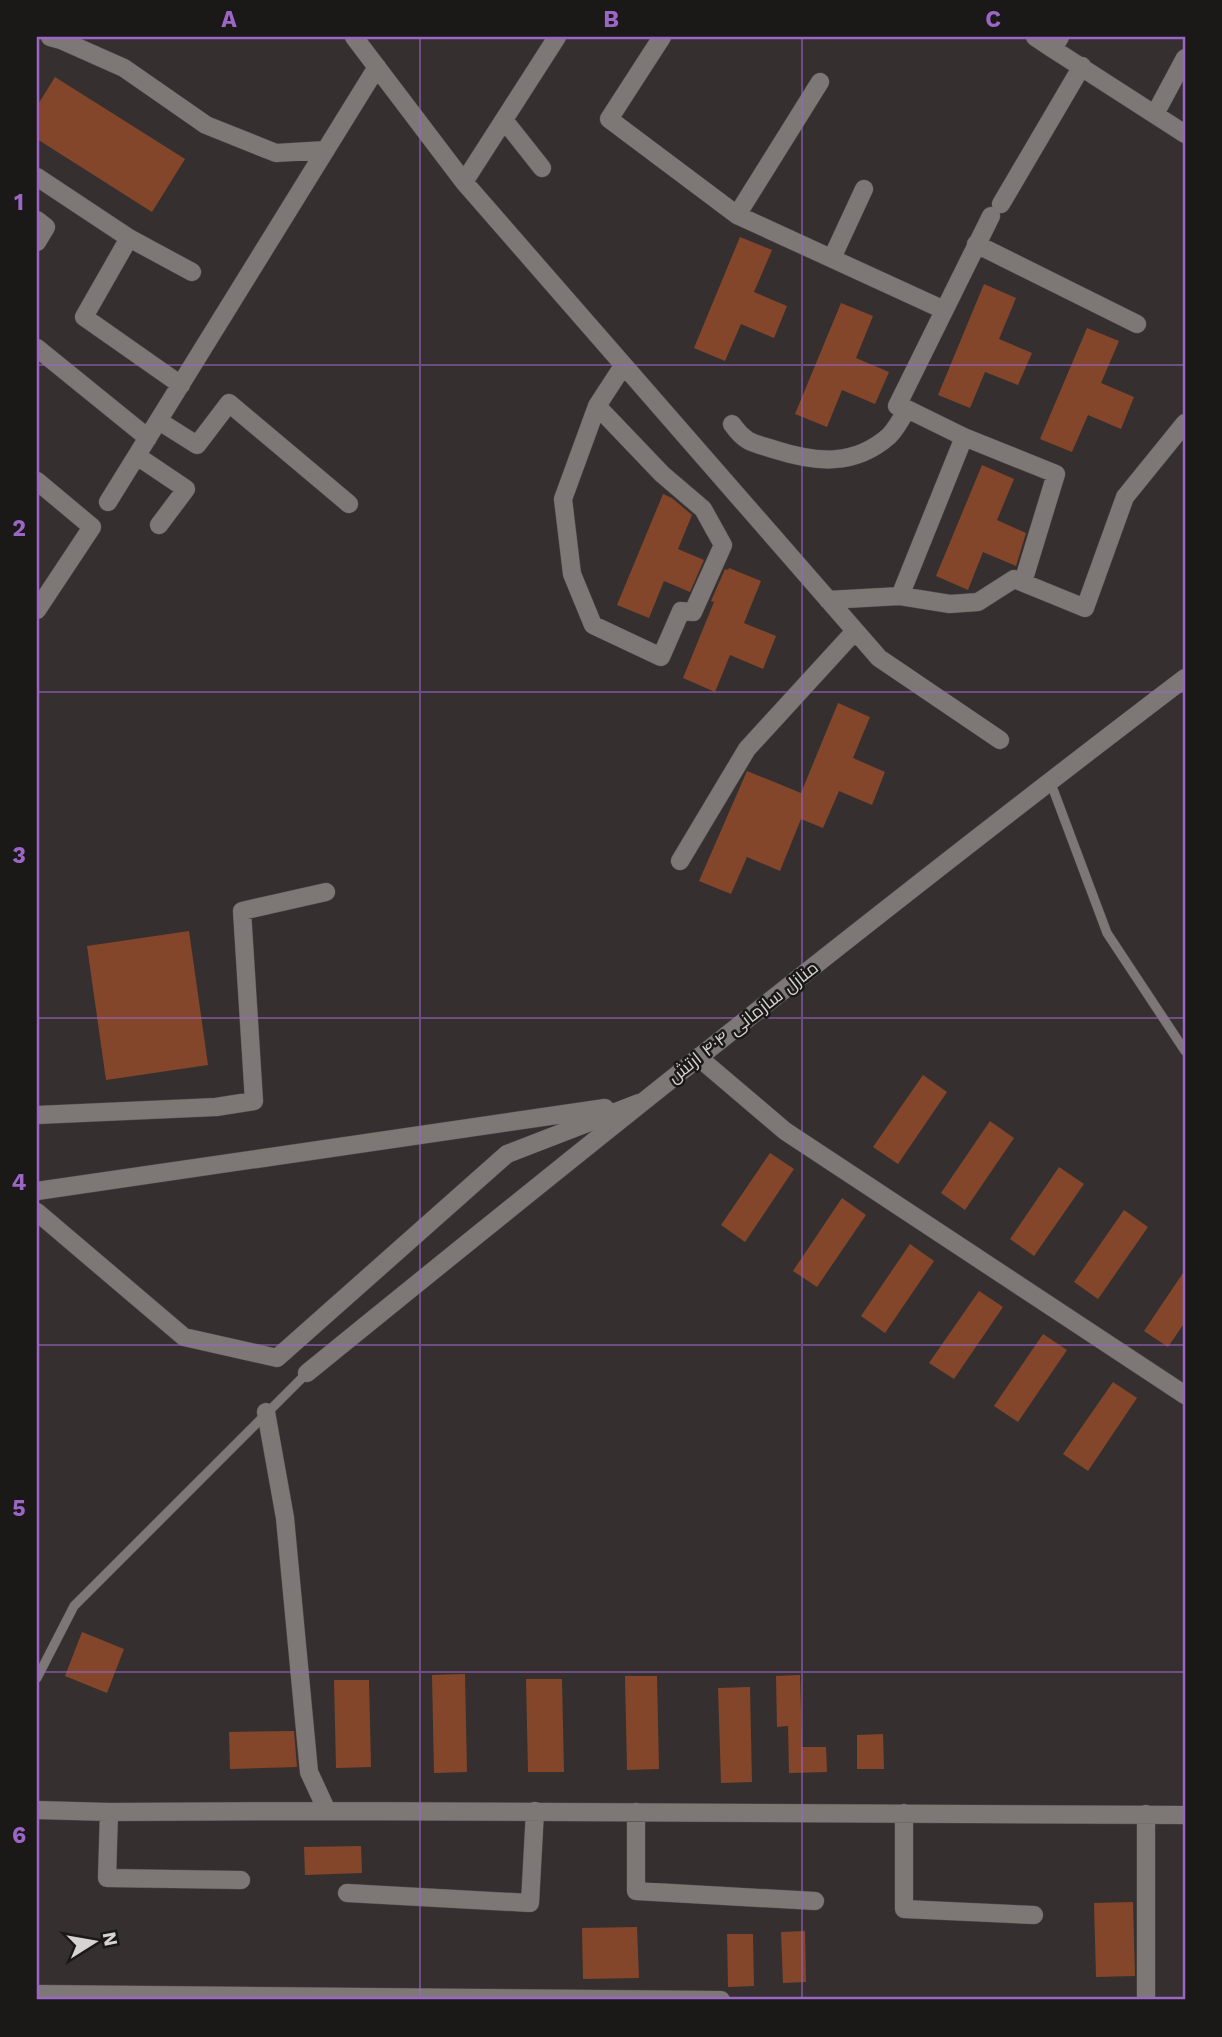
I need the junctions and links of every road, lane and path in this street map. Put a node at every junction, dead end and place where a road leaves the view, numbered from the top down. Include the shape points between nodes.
1 (50, 37) edge
2 (354, 37) edge
3 (557, 37) edge
4 (662, 37) edge
5 (1035, 37) edge
6 (1057, 43) edge
7 (1185, 58) edge
8 (377, 66) junction
9 (1082, 66) junction
10 (820, 82) dead end
11 (1155, 114) junction
12 (504, 120) junction
13 (1185, 134) edge
14 (326, 150) junction
15 (542, 168) dead end
16 (37, 177) edge
17 (464, 182) junction
18 (864, 189) dead end
19 (737, 215) junction
20 (37, 220) edge
21 (129, 238) junction
22 (37, 242) edge
23 (976, 244) junction
24 (832, 258) junction
25 (192, 272) dead end
26 (944, 310) junction
27 (1137, 324) dead end
28 (37, 348) edge
29 (623, 366) junction
30 (181, 385) junction
31 (597, 406) junction
32 (907, 409) junction
33 (159, 421) junction
34 (1185, 423) edge
35 (732, 424) dead end
36 (148, 438) junction
37 (964, 438) junction
38 (137, 456) junction
39 (37, 481) edge
40 (108, 502) dead end
41 (349, 504) dead end
42 (159, 525) dead end
43 (1023, 582) junction
44 (900, 596) junction
45 (828, 600) junction
46 (37, 610) edge
47 (855, 631) junction
48 (1185, 678) edge
49 (1000, 740) dead end
50 (1050, 781) junction
51 (680, 861) dead end
52 (326, 892) dead end
53 (1185, 1051) edge
54 (698, 1057) junction
55 (639, 1103) junction
56 (37, 1115) edge
57 (37, 1191) edge
58 (37, 1212) edge
59 (307, 1373) joint
60 (1185, 1395) edge
61 (266, 1412) junction
62 (37, 1678) edge
63 (37, 1810) edge
64 (327, 1811) junction
65 (535, 1811) junction
66 (108, 1812) junction
67 (636, 1812) junction
68 (904, 1813) junction
69 (1146, 1814) junction
70 (1185, 1815) edge
71 (241, 1880) dead end
72 (347, 1893) dead end
73 (815, 1901) dead end
74 (1034, 1915) dead end
75 (37, 1994) edge
76 (721, 2000) edge
77 (1146, 2000) edge

1 - 14 street via 124,68 206,125 276,153
2 - 8 street
3 - 12 street
4 - 19 street via 609,119
5 - 6 street
6 - 9 street
7 - 11 street
8 - 14 street
8 - 17 street
9 - 11 street
9 - 23 street
10 - 19 street
11 - 13 street
12 - 15 street
12 - 17 street
14 - 30 street
16 - 21 street
17 - 29 street
18 - 24 street
19 - 24 street
20 - 22 street via 46,227
21 - 25 street
21 - 30 street via 84,317
23 - 26 street
23 - 27 street
24 - 26 street
26 - 32 street via 897,406
28 - 36 street
29 - 31 street
29 - 45 street
30 - 33 street
31 - 31 street via 563,499 572,573 593,625 661,657 681,611 693,612 723,545 703,509
32 - 35 street via 891,435 868,451 840,460 794,456 742,439
32 - 37 street
33 - 36 street
33 - 41 street via 197,445 229,403
34 - 43 street via 1125,497 1085,608
36 - 38 street
37 - 43 street via 1056,474
37 - 44 street
38 - 40 street
38 - 42 street via 186,489
39 - 46 street via 92,527
43 - 44 street via 1014,579 978,602 950,604
44 - 45 street
45 - 47 street
47 - 49 street via 879,658
47 - 51 street via 747,748
48 - 50 street, منازل سازمانی ۴۰۴ ارتش
50 - 53 lane via 1107,933
50 - 54 street, منازل سازمانی ۴۰۴ ارتش
52 - 56 street via 242,911 254,1101
54 - 55 street, منازل سازمانی ۴۰۴ ارتش
54 - 60 street via 785,1131
55 - 57 street
55 - 58 street via 507,1154 277,1358 184,1337
55 - 59 street, منازل سازمانی ۴۰۴ ارتش
59 - 61 lane
61 - 62 lane via 74,1606
61 - 64 street via 285,1518 309,1772
63 - 66 street
64 - 65 street
64 - 66 street
65 - 67 street
65 - 72 street via 530,1903
66 - 71 street via 107,1878
67 - 68 street
67 - 73 street via 636,1891
68 - 69 street
68 - 74 street via 904,1909
69 - 70 street
69 - 77 street
75 - 76 street

